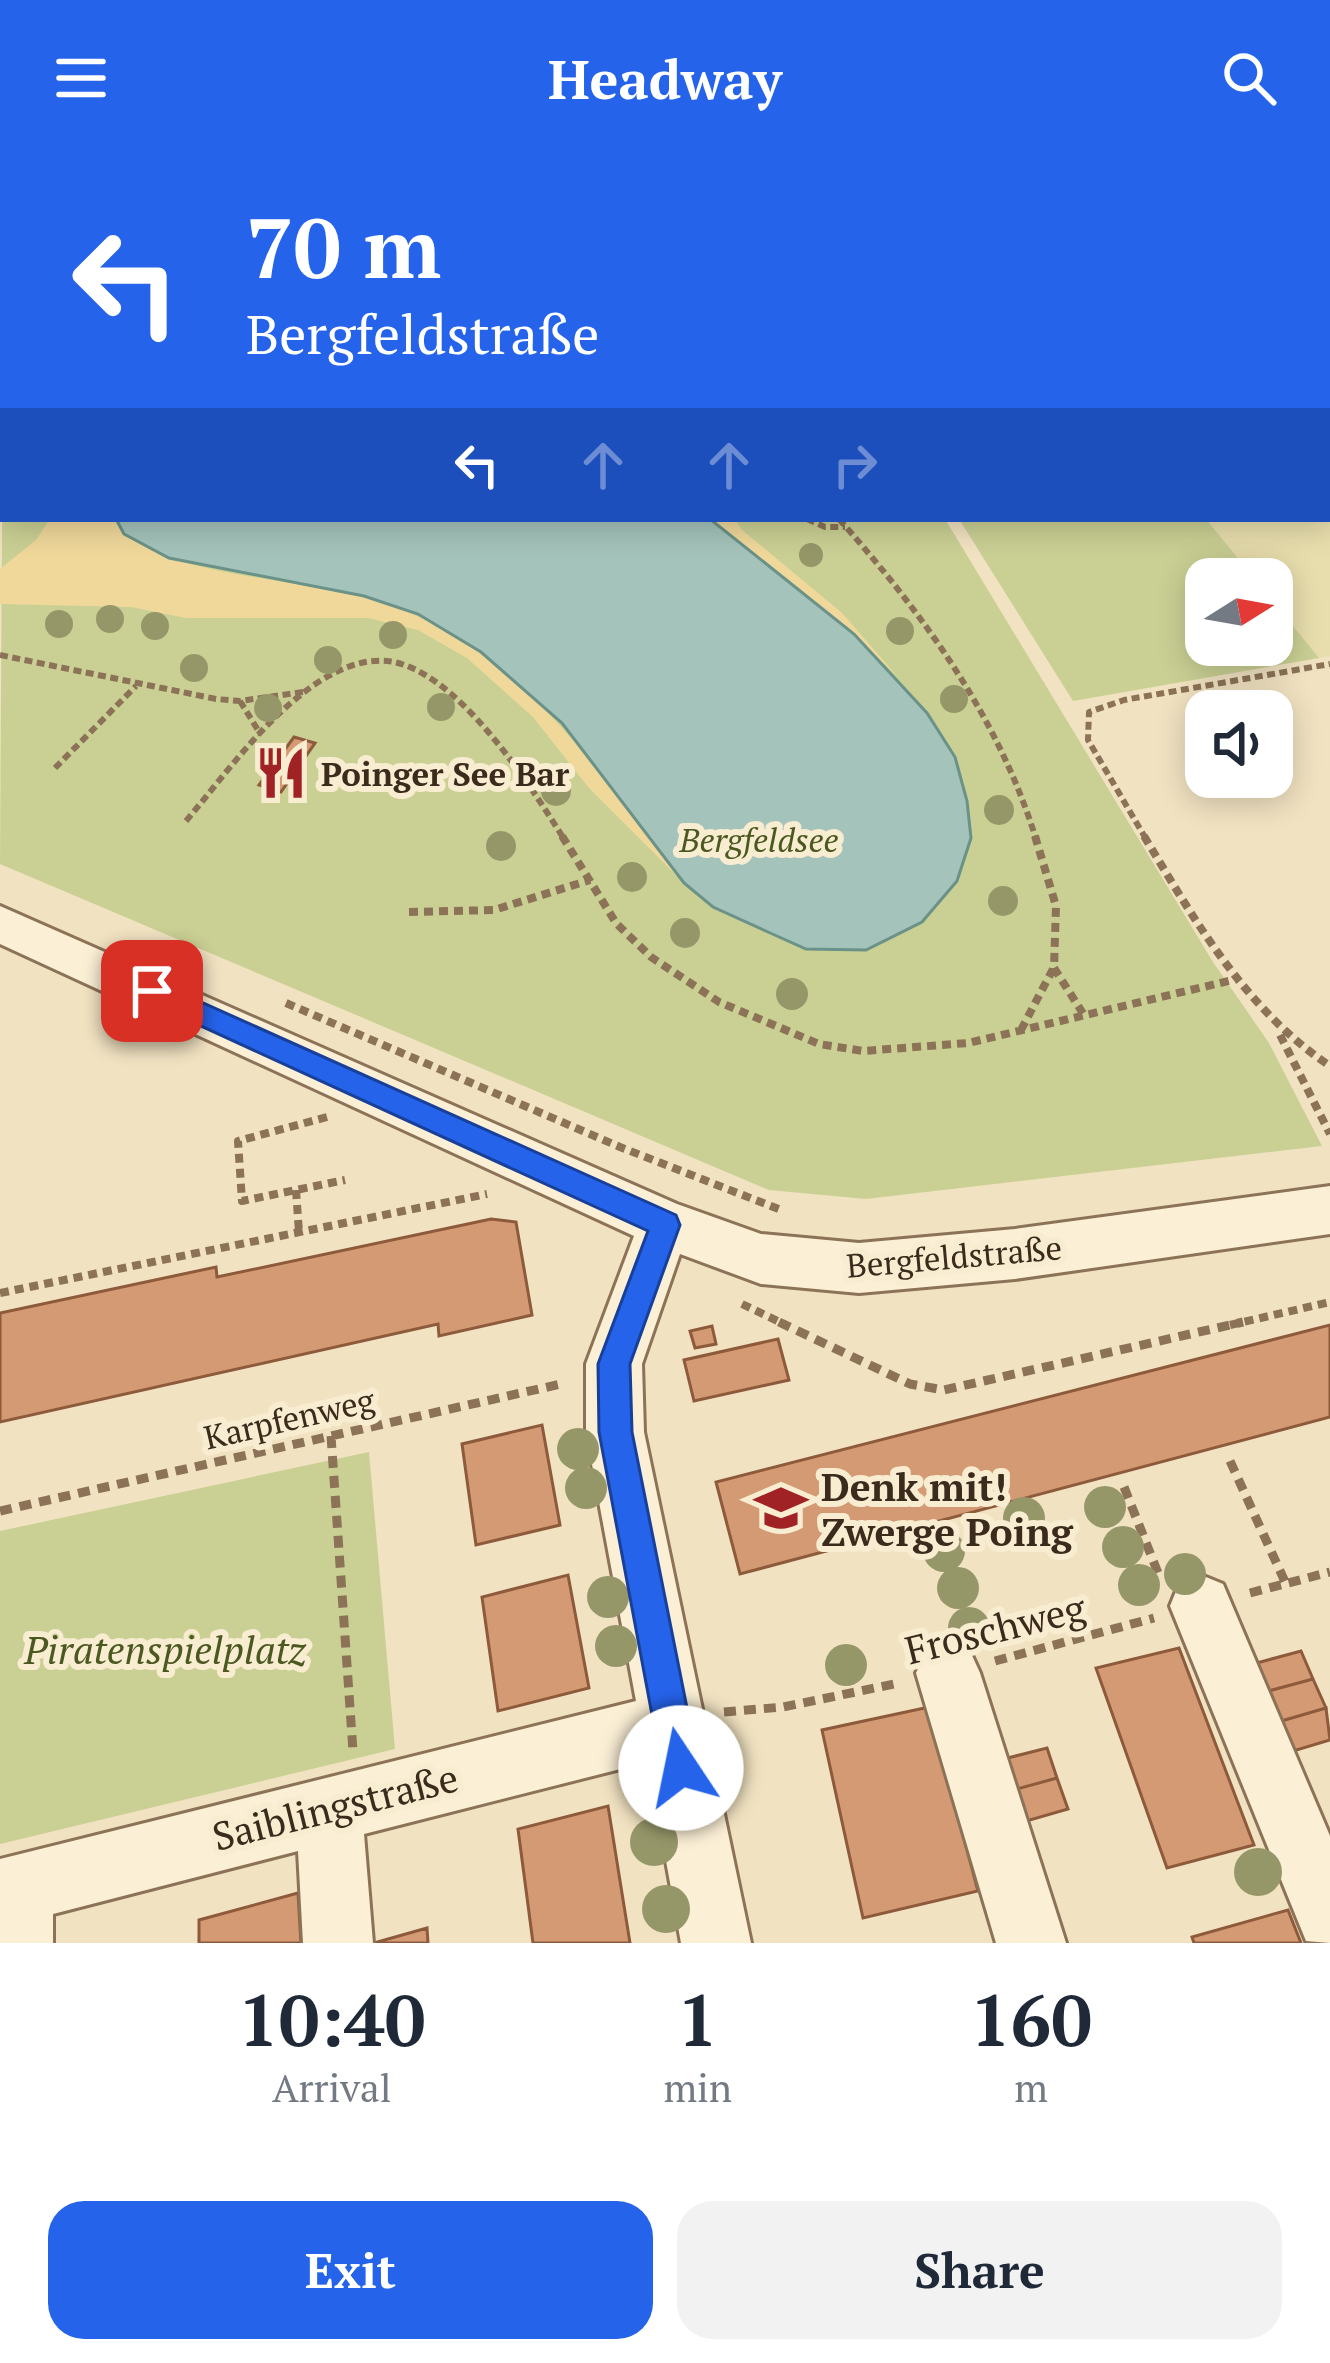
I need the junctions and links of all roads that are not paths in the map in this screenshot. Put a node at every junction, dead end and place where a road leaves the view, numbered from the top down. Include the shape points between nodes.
1 (0, 923) edge
2 (1330, 1210) edge
3 (665, 1225) junction
4 (1187, 1609) road end
5 (948, 1673) road end
6 (672, 1724) junction
7 (341, 1781) junction
8 (12, 1908) edge
9 (1330, 1917) edge
10 (338, 1943) edge
11 (716, 1943) edge
12 (1031, 1943) edge

1 - 3 street, Bergfeldstraße
2 - 3 street, Bergfeldstraße via 859,1268 761,1259
3 - 6 street via 614,1364 615,1432
4 - 9 street
5 - 12 street
6 - 7 street, Saiblingstraße
6 - 11 street
7 - 8 street, Saiblingstraße
7 - 10 street

